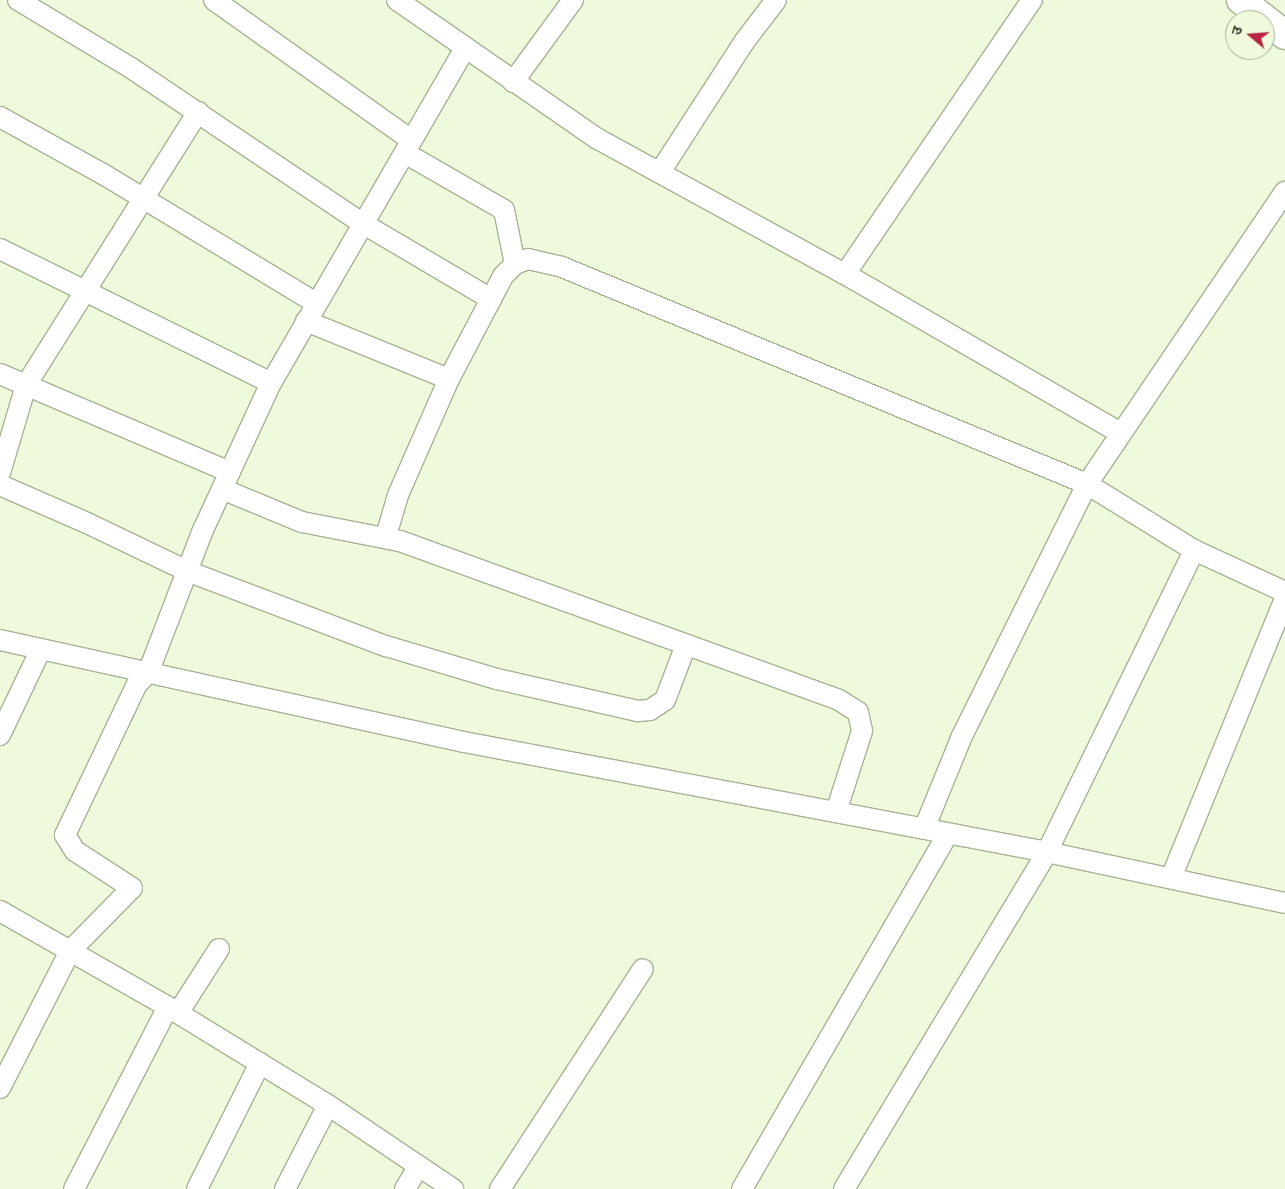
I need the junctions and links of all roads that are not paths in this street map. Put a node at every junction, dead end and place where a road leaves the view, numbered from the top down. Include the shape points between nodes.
1 (18, 0) edge
2 (214, 0) edge
3 (397, 0) edge
4 (573, 0) edge
5 (776, 0) edge
6 (1032, 0) edge
7 (1240, 0) edge
8 (1285, 35) edge
9 (465, 48) junction
10 (513, 82) junction
11 (198, 112) junction
12 (0, 117) edge
13 (411, 140) junction
14 (660, 172) junction
15 (1285, 192) edge
16 (142, 197) junction
17 (362, 223) junction
18 (0, 250) edge
19 (515, 264) junction
20 (845, 274) junction
21 (83, 290) junction
22 (491, 299) junction
23 (316, 303) junction
24 (306, 321) junction
25 (0, 374) edge
26 (449, 379) junction
27 (271, 383) junction
28 (26, 384) junction
29 (1120, 433) junction
30 (0, 473) edge
31 (226, 480) junction
32 (1087, 484) junction
33 (0, 485) edge
34 (386, 536) junction
35 (1194, 550) junction
36 (187, 571) junction
37 (1285, 592) edge
38 (1285, 598) edge
39 (0, 640) edge
40 (686, 645) junction
41 (41, 650) junction
42 (148, 673) junction
43 (0, 735) edge
44 (836, 812) junction
45 (924, 829) junction
46 (948, 834) junction
47 (1047, 852) junction
48 (1171, 878) junction
49 (1284, 899) edge
50 (0, 911) edge
51 (219, 949) dead end
52 (70, 951) junction
53 (643, 969) dead end
54 (173, 1010) junction
55 (260, 1063) junction
56 (0, 1088) edge
57 (328, 1105) junction
58 (419, 1166) junction
59 (74, 1189) edge
60 (197, 1189) edge
61 (285, 1189) edge
62 (405, 1189) edge
63 (453, 1189) edge
64 (500, 1189) edge
65 (742, 1189) edge
66 (844, 1189) edge

1 - 11 street
2 - 13 street
3 - 9 street
4 - 10 street
5 - 14 street via 744,42
6 - 20 street
7 - 8 main road
9 - 10 street
9 - 13 street
10 - 14 street via 598,138
11 - 16 street
11 - 17 street
12 - 16 street
13 - 17 street
13 - 19 street via 406,153 504,210
14 - 20 street
15 - 29 street
16 - 21 street
16 - 23 street
17 - 22 street
17 - 23 street
18 - 21 street
19 - 22 street via 503,276
19 - 32 street via 528,259 562,267
20 - 29 street
21 - 27 street
21 - 28 street
22 - 26 street
23 - 24 street
24 - 26 street
24 - 27 street
25 - 28 street
26 - 34 street via 398,494
27 - 31 street
28 - 30 street
28 - 31 street
29 - 32 street
31 - 34 street via 302,522
31 - 36 street
32 - 35 street
32 - 45 street via 966,727
33 - 36 street
34 - 40 street
35 - 37 street
35 - 47 street
36 - 40 street via 386,646 497,679 638,711 650,710 664,700
36 - 42 street
38 - 48 street
39 - 41 street
40 - 44 street via 839,700 858,712 862,731
41 - 42 street
41 - 43 street
42 - 44 street via 464,742
42 - 52 street via 137,684 66,835 75,851 132,888
44 - 45 street
45 - 46 street
46 - 47 street
46 - 65 street
47 - 48 street
47 - 66 street
48 - 49 street
50 - 52 street
51 - 54 street
52 - 54 street
52 - 56 street
53 - 64 street
54 - 55 street
54 - 59 street
55 - 57 street
55 - 60 street
57 - 58 street
57 - 61 street
58 - 62 street
58 - 63 street

